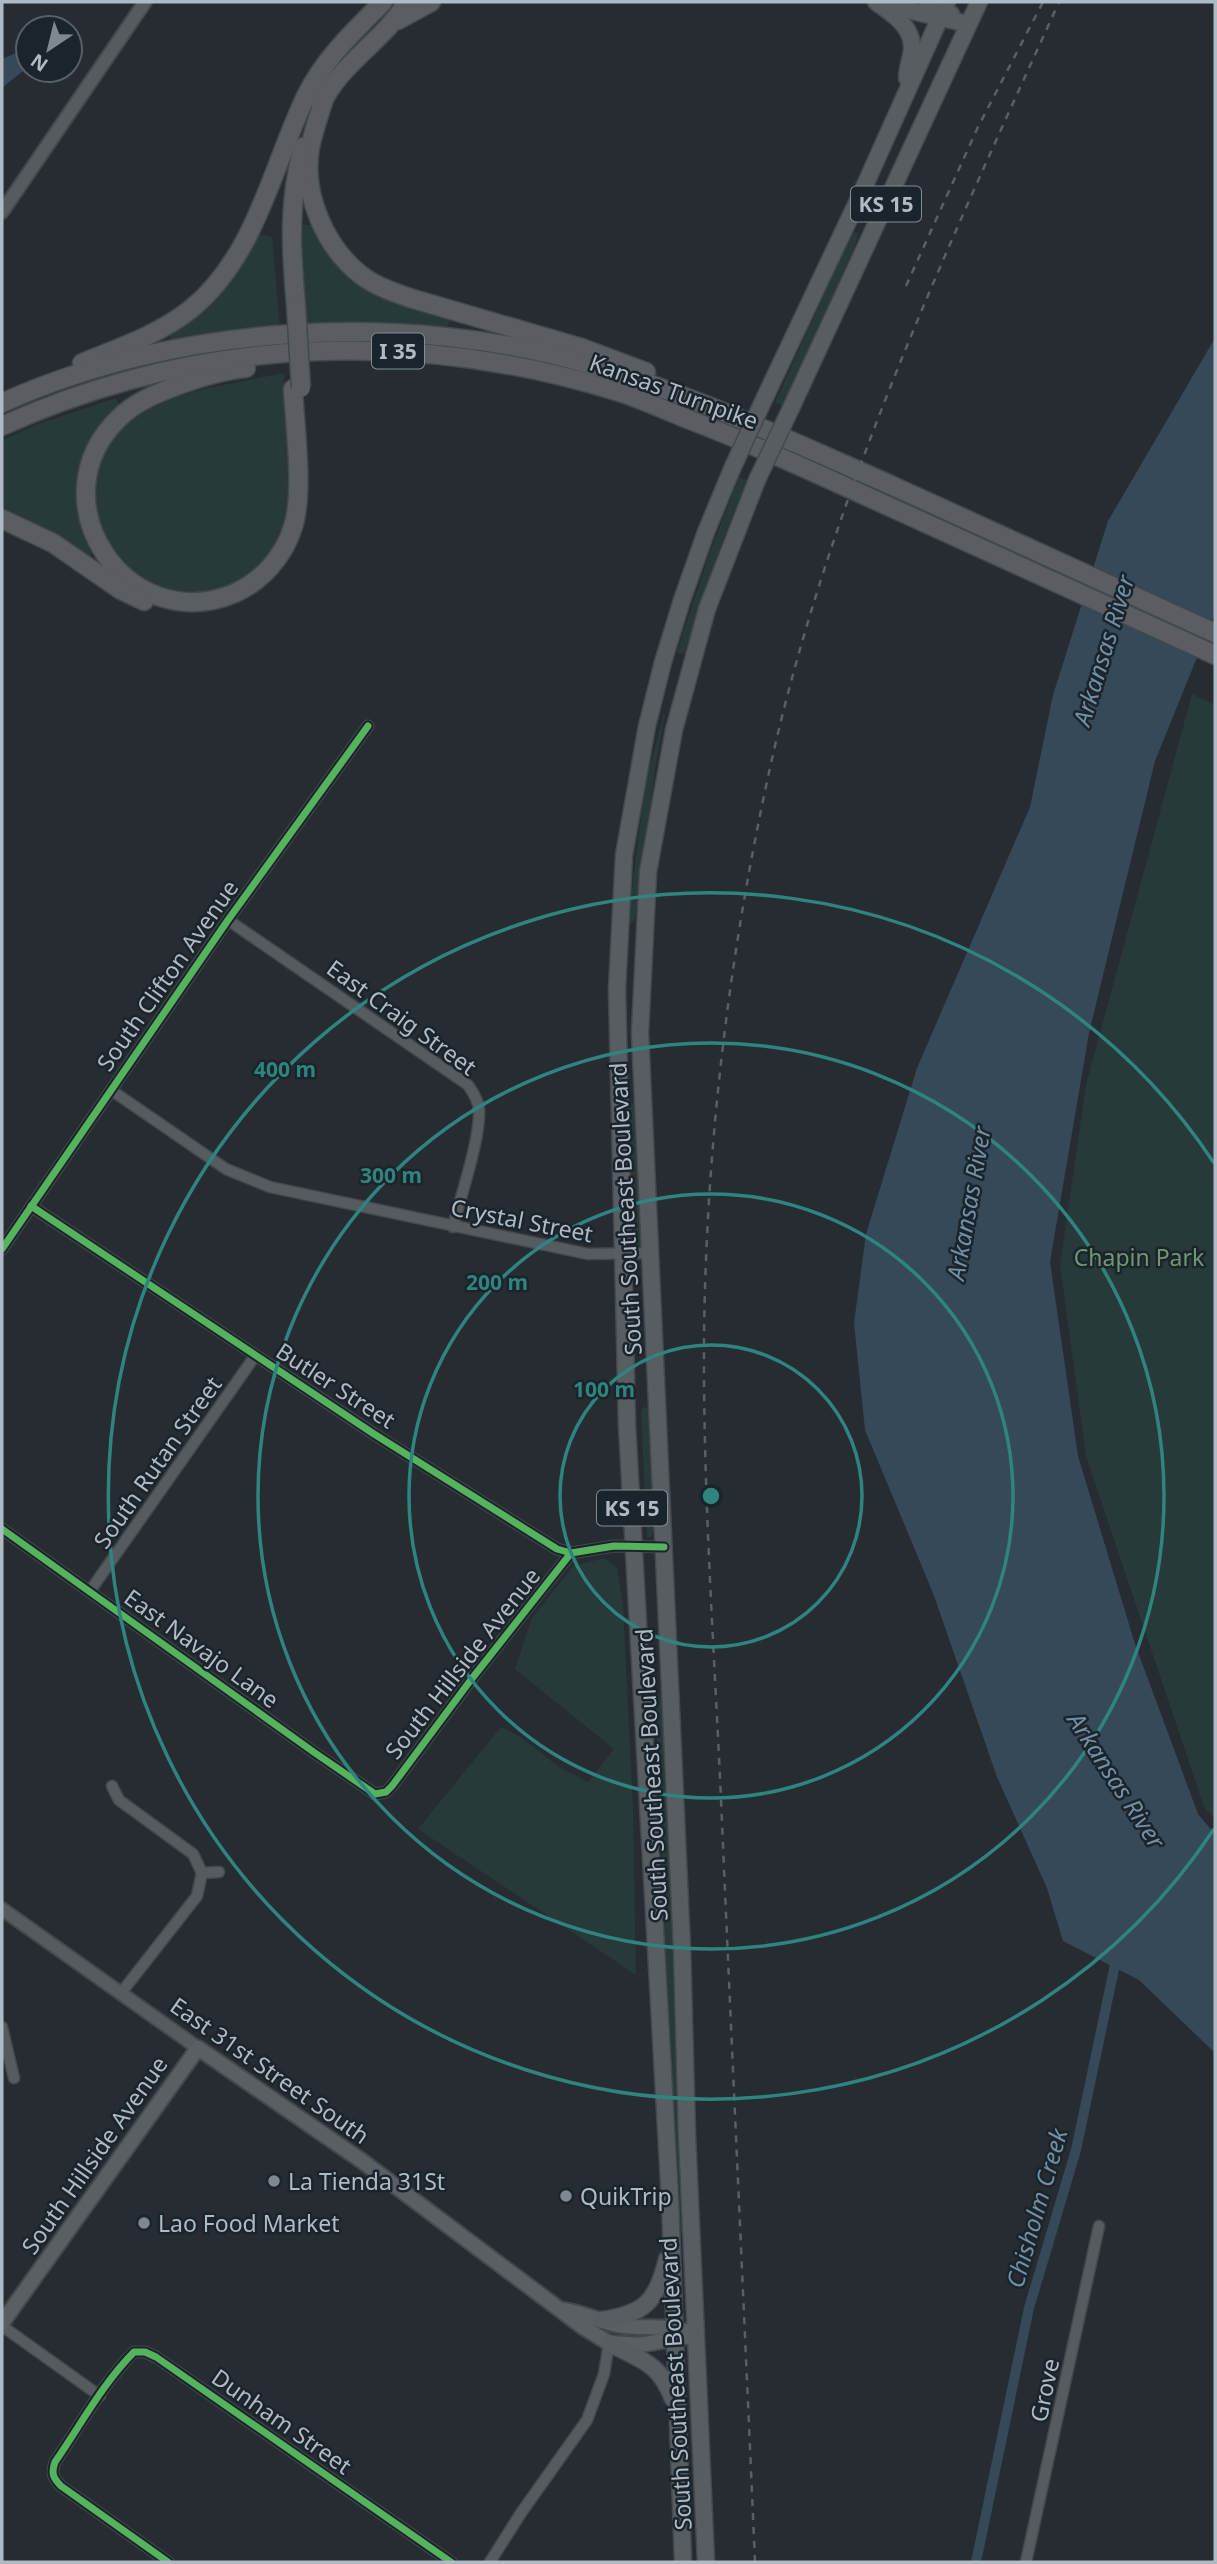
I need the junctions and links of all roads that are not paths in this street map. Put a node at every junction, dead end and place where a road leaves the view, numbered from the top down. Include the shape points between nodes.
1 (145, 2) edge
2 (383, 2) edge
3 (407, 2) edge
4 (431, 2) edge
5 (876, 2) edge
6 (928, 2) edge
7 (979, 2) edge
8 (944, 10) edge
9 (392, 24) junction
10 (968, 24) junction
11 (907, 92) junction
12 (325, 96) junction
13 (279, 166) junction
14 (2, 212) edge
15 (291, 307) junction
16 (553, 375) junction
17 (297, 389) junction
18 (2, 397) edge
19 (2, 404) edge
20 (728, 412) junction
21 (2, 426) edge
22 (2, 519) edge
23 (1215, 633) edge
24 (1215, 655) edge
25 (368, 726) dead end
26 (228, 919) junction
27 (111, 1090) junction
28 (31, 1206) junction
29 (453, 1227) junction
30 (2, 1249) edge
31 (649, 1253) junction
32 (622, 1255) junction
33 (255, 1356) junction
34 (2, 1529) edge
35 (634, 1547) junction
36 (664, 1547) junction
37 (571, 1553) junction
38 (90, 1591) junction
39 (111, 1786) dead end
40 (381, 1794) joint
41 (219, 1872) dead end
42 (202, 1874) junction
43 (2, 1909) edge
44 (121, 1993) junction
45 (2, 2027) edge
46 (198, 2048) junction
47 (14, 2078) dead end
48 (1099, 2225) dead end
49 (671, 2240) junction
50 (562, 2310) junction
51 (601, 2320) junction
52 (2, 2325) edge
53 (674, 2334) junction
54 (696, 2335) junction
55 (609, 2343) junction
56 (100, 2396) junction
57 (677, 2411) junction
58 (168, 2562) edge
59 (451, 2562) edge
60 (491, 2562) edge
61 (683, 2562) edge
62 (706, 2562) edge
63 (1026, 2562) edge

1 - 14 street
2 - 13 highway via 321,69
3 - 9 highway
4 - 9 highway
5 - 8 main road
5 - 11 main road via 900,20 910,37
6 - 8 main road
7 - 10 main road, South Southeast Boulevard / KS 15
8 - 10 main road
8 - 11 main road, South Southeast Boulevard / KS 15
9 - 12 highway via 349,63
10 - 31 main road, South Southeast Boulevard / KS 15, bridge via 757,480 707,609 690,668 648,872 640,1033
11 - 32 main road, South Southeast Boulevard / KS 15, bridge via 732,469 663,662 624,855 617,989
12 - 15 highway via 295,175
12 - 20 highway via 310,149 313,201 333,243 362,276 410,298 582,348 683,388
13 - 15 highway
13 - 18 highway via 228,269 192,308 137,340
15 - 17 highway, bridge
16 - 17 highway via 430,363 304,362 198,378 151,397 110,428 86,480 85,503 94,538 120,574 158,595 201,601 242,590 274,564 294,526 297,506
16 - 21 highway, Kansas Turnpike / I 35 via 455,356 381,349 230,359 153,372
16 - 24 highway, Kansas Turnpike / I 35 via 620,393 710,427
17 - 22 highway via 309,493 306,518 290,557 276,576 246,597 200,611 155,605 121,590 52,543
19 - 20 highway, Kansas Turnpike / I 35 via 85,373 196,345 315,332 383,332 449,337 587,364
20 - 23 highway, Kansas Turnpike / I 35
25 - 26 street, South Clifton Avenue
26 - 27 street, South Clifton Avenue
26 - 29 street, East Craig Street via 468,1085 479,1114
27 - 28 street, South Clifton Avenue
27 - 29 street, Crystal Street via 243,1178 297,1195
28 - 30 street, South Clifton Avenue
28 - 33 street, Butler Street
29 - 32 street, Crystal Street via 588,1254
31 - 32 street, Crystal Street
31 - 36 main road, South Southeast Boulevard / KS 15
32 - 35 main road, South Southeast Boulevard / KS 15
33 - 37 street, Butler Street via 557,1549
33 - 38 street, South Rutan Street
34 - 38 street, East Navajo Lane
35 - 36 street
35 - 37 street
35 - 49 main road, South Southeast Boulevard / KS 15
36 - 54 main road, South Southeast Boulevard / KS 15
37 - 40 street, South Hillside Avenue via 392,1786
38 - 40 street, East Navajo Lane via 365,1789
39 - 42 street via 119,1800 193,1854
41 - 42 street
42 - 44 street via 197,1896
43 - 44 street, East 31st Street South
44 - 46 street, East 31st Street South
45 - 47 street
46 - 50 main road, East 31st Street South via 362,2161
46 - 52 main road, South Hillside Avenue
48 - 63 street, Grove
49 - 51 main road via 663,2275 648,2303 638,2312
49 - 53 main road, South Southeast Boulevard / KS 15
50 - 51 main road
50 - 55 main road, East 31st Street South
51 - 53 main road
52 - 56 street
53 - 54 main road
53 - 55 main road, East 31st Street South via 640,2346
53 - 57 main road, South Southeast Boulevard / KS 15
54 - 62 main road, South Southeast Boulevard / KS 15
55 - 57 main road via 659,2371
55 - 60 street via 604,2374 587,2420
56 - 58 street via 55,2462 54,2479
56 - 59 street, Dunham Street via 134,2352 156,2357
57 - 61 main road, South Southeast Boulevard / KS 15

